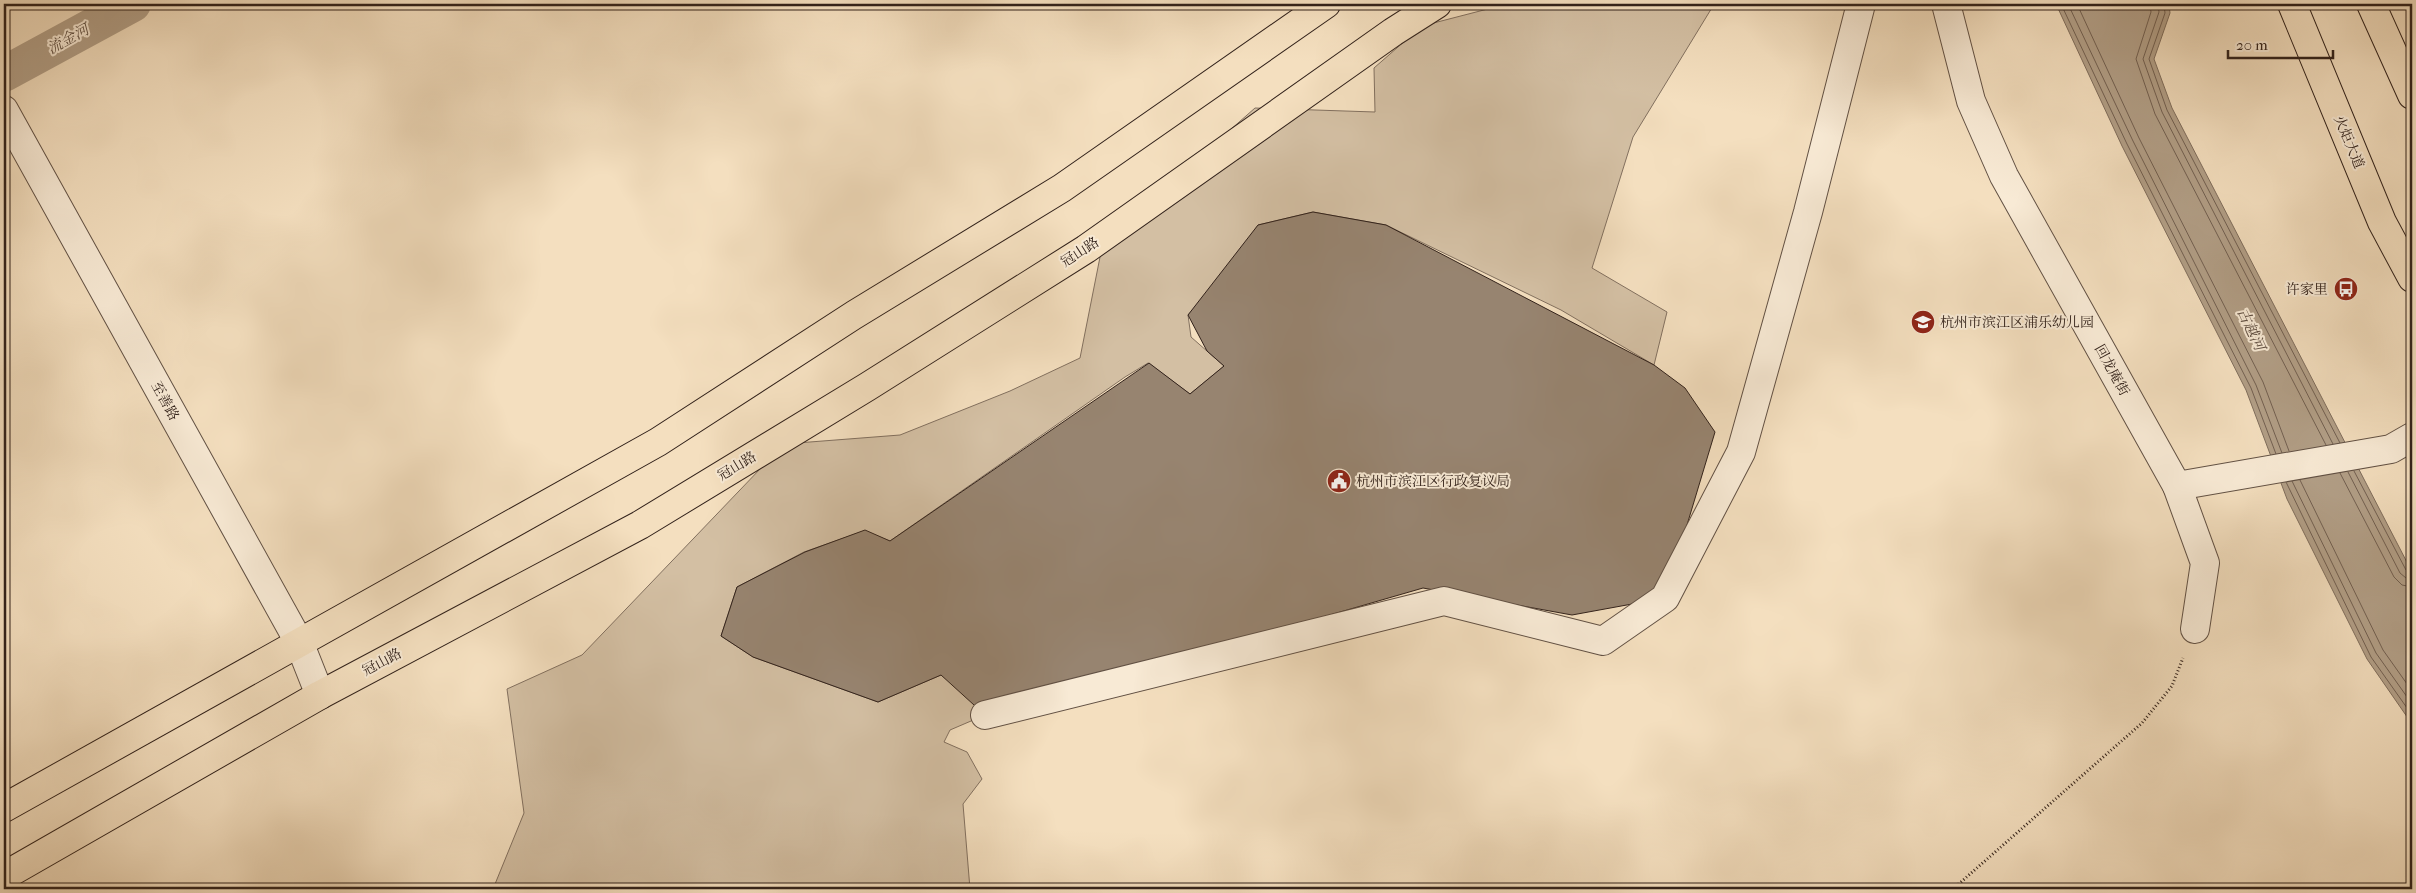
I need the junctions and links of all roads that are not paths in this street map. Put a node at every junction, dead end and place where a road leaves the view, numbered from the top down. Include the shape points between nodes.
1 (1326, 4) edge
2 (1437, 4) edge
3 (1861, 4) edge
4 (1946, 4) edge
5 (2292, 4) edge
6 (2370, 4) edge
7 (2412, 95) edge
8 (4, 110) edge
9 (2412, 278) edge
10 (2402, 443) edge
11 (2177, 486) junction
12 (2195, 629) road end
13 (299, 642) junction
14 (320, 695) junction
15 (984, 715) dead end
16 (4, 808) edge
17 (4, 876) edge

1 - 13 main road via 1062,188 854,315 658,442
2 - 14 main road, 冠山路 via 1385,37 1086,249 867,387 640,525
3 - 15 street via 1808,212 1741,452 1666,598 1603,641 1444,601
4 - 11 street, 回龙庵街 via 1971,101 2004,176
5 - 9 main road, 火炬大道 via 2382,222
6 - 7 main road
8 - 13 street, 至善路
10 - 11 street
11 - 12 street, 回龙庵街 via 2205,563
13 - 14 street, 至善路
13 - 16 main road
14 - 17 main road, 冠山路

